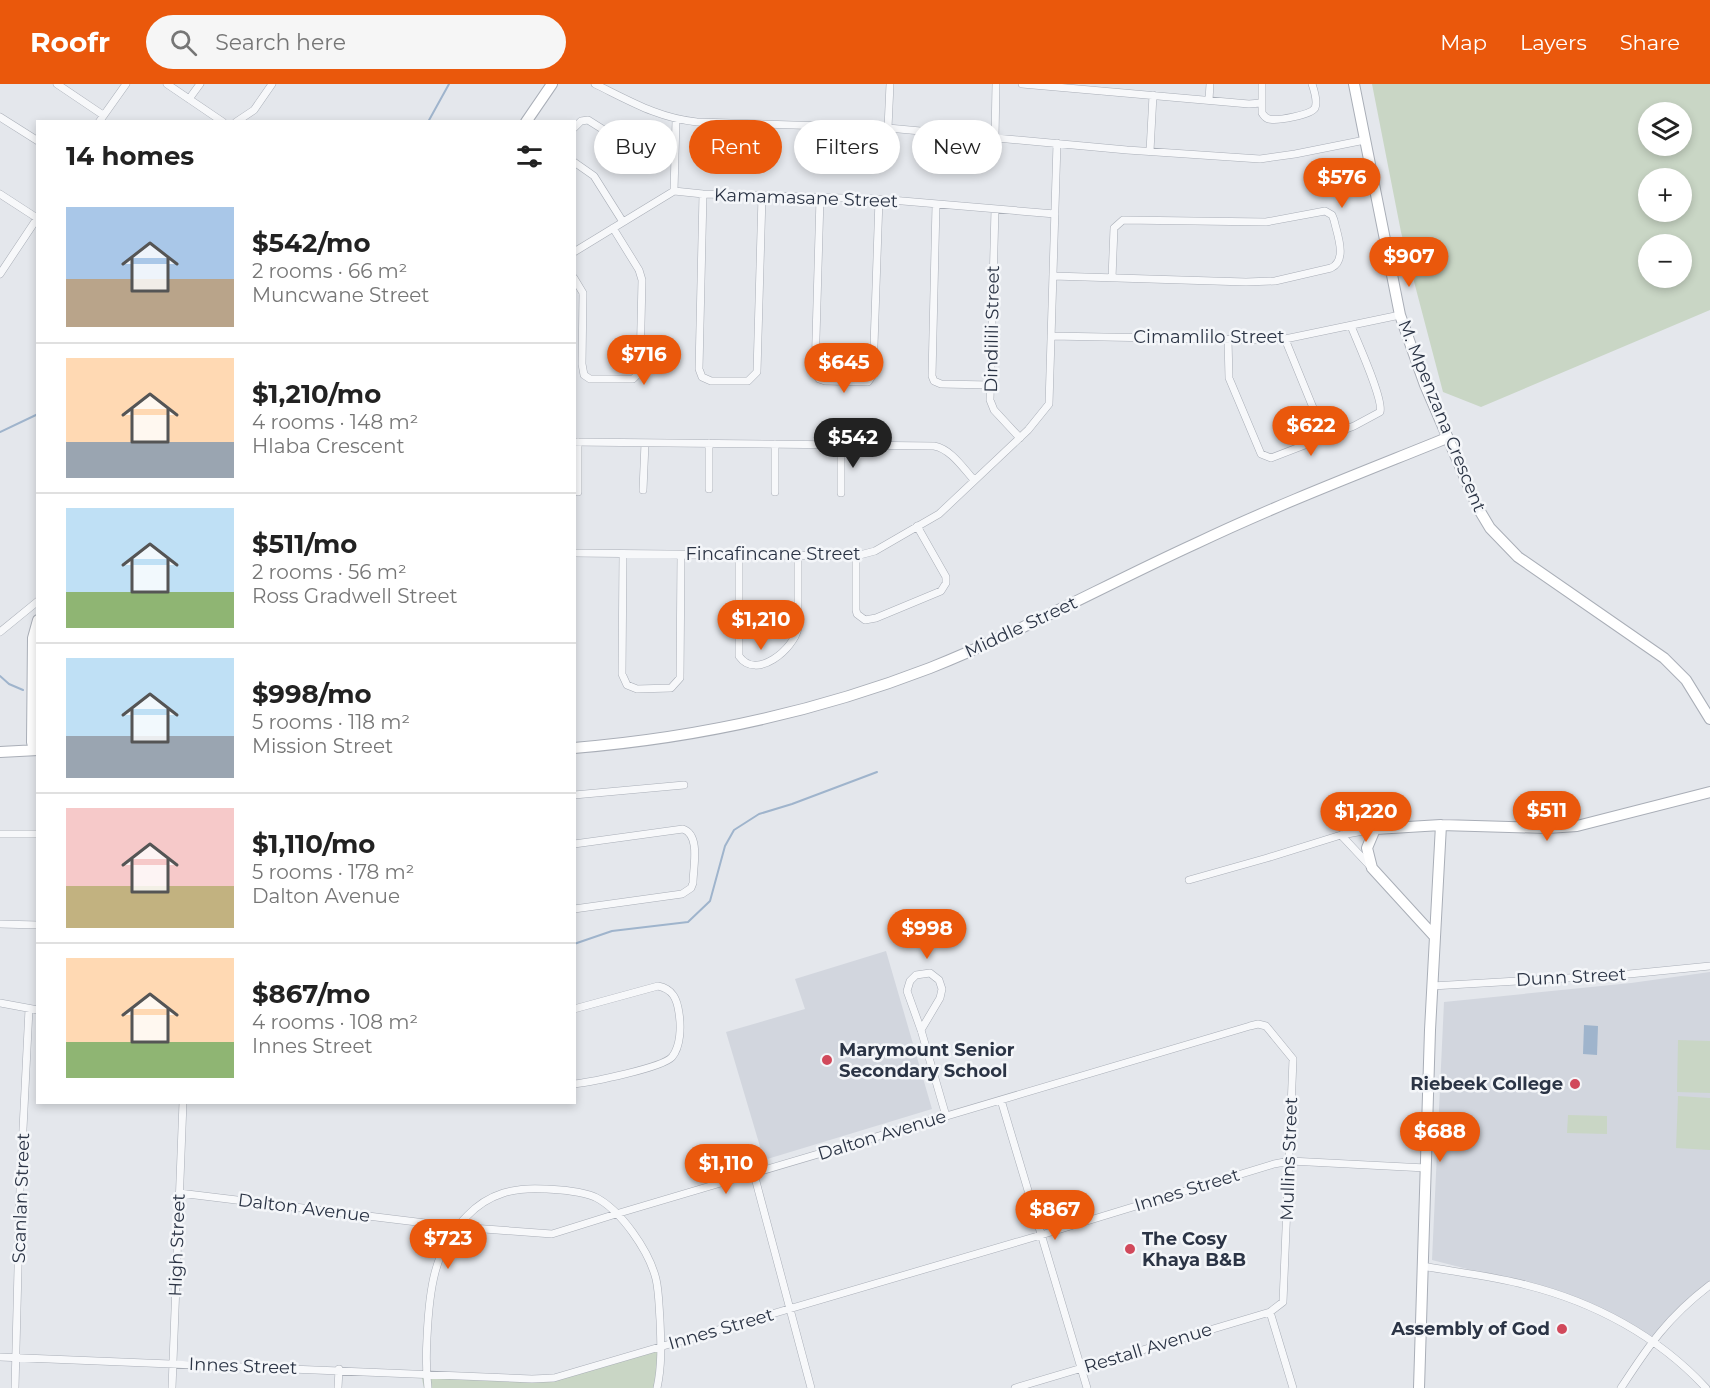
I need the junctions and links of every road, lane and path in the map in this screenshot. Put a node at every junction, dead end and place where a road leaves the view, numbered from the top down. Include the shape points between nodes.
1 (57, 84) edge
2 (126, 84) edge
3 (167, 84) edge
4 (200, 84) edge
5 (272, 84) edge
6 (552, 84) edge
7 (595, 84) edge
8 (890, 84) edge
9 (996, 84) edge
10 (1022, 84) edge
11 (1210, 84) edge
12 (1262, 84) edge
13 (1312, 84) edge
14 (1354, 84) edge
15 (1101, 87) edge
16 (1153, 95) junction
17 (189, 99) junction
18 (1209, 100) junction
19 (1261, 104) junction
20 (0, 117) edge
21 (101, 118) edge
22 (220, 120) edge
23 (239, 120) edge
24 (527, 120) edge
25 (676, 120) edge
26 (677, 120) edge
27 (888, 120) edge
28 (995, 120) edge
29 (594, 124) edge
30 (794, 124) edge
31 (576, 126) edge
32 (1002, 139) edge
33 (36, 140) edge
34 (1365, 140) junction
35 (1057, 143) junction
36 (1150, 151) junction
37 (576, 163) edge
38 (674, 174) edge
39 (674, 191) junction
40 (0, 194) edge
41 (703, 194) junction
42 (762, 195) junction
43 (820, 198) junction
44 (879, 199) junction
45 (936, 205) junction
46 (995, 209) junction
47 (1055, 214) junction
48 (36, 216) edge
49 (36, 218) edge
50 (623, 222) junction
51 (613, 228) junction
52 (576, 251) edge
53 (1, 268) edge
54 (1053, 276) junction
55 (1112, 278) junction
56 (576, 281) edge
57 (1400, 315) junction
58 (1351, 326) junction
59 (1051, 336) junction
60 (1285, 339) junction
61 (1228, 340) junction
62 (990, 385) junction
63 (1325, 437) junction
64 (1020, 438) junction
65 (1447, 438) junction
66 (576, 442) edge
67 (645, 443) junction
68 (709, 443) junction
69 (775, 444) junction
70 (841, 445) junction
71 (974, 480) junction
72 (643, 489) dead end
73 (709, 489) dead end
74 (578, 492) dead end
75 (775, 492) dead end
76 (841, 494) dead end
77 (917, 526) junction
78 (576, 554) edge
79 (623, 554) junction
80 (739, 554) junction
81 (681, 555) junction
82 (798, 555) junction
83 (856, 556) junction
84 (36, 603) edge
85 (36, 627) edge
86 (0, 633) edge
87 (1710, 719) edge
88 (576, 748) edge
89 (36, 750) edge
90 (0, 752) edge
91 (684, 784) dead end
92 (1710, 792) edge
93 (576, 795) edge
94 (1441, 825) junction
95 (1375, 829) junction
96 (0, 834) edge
97 (36, 834) edge
98 (1341, 835) junction
99 (576, 844) edge
100 (1372, 868) junction
101 (1189, 880) dead end
102 (576, 909) edge
103 (0, 924) edge
104 (36, 925) edge
105 (1435, 937) junction
106 (1710, 966) edge
107 (1432, 986) junction
108 (0, 1003) edge
109 (576, 1008) edge
110 (29, 1009) junction
111 (36, 1010) edge
112 (1262, 1024) joint
113 (921, 1030) junction
114 (576, 1084) edge
115 (1001, 1100) junction
116 (183, 1104) edge
117 (946, 1116) junction
118 (1290, 1161) junction
119 (1426, 1168) junction
120 (754, 1174) junction
121 (179, 1193) junction
122 (616, 1214) junction
123 (458, 1227) junction
124 (1041, 1235) junction
125 (1422, 1266) junction
126 (1708, 1290) edge
127 (1281, 1306) joint
128 (790, 1309) junction
129 (1270, 1312) junction
130 (1652, 1341) junction
131 (661, 1347) junction
132 (0, 1357) edge
133 (16, 1357) junction
134 (173, 1364) junction
135 (1081, 1369) junction
136 (339, 1370) junction
137 (426, 1373) junction
138 (15, 1388) edge
139 (172, 1388) edge
140 (338, 1388) edge
141 (428, 1388) edge
142 (657, 1388) edge
143 (811, 1388) edge
144 (1015, 1388) edge
145 (1087, 1388) edge
146 (1293, 1388) edge
147 (1419, 1388) edge
148 (1621, 1388) edge
149 (1706, 1388) edge

1 - 21 street
2 - 21 street
3 - 17 street
4 - 17 street
5 - 23 street via 254,110
6 - 24 street
7 - 25 street via 655,114
8 - 27 street
9 - 28 street
10 - 15 street
11 - 18 street
12 - 19 street
13 - 19 street via 1315,105 1309,112 1272,120 1262,113
14 - 34 street, M. Mpenzana Crescent
15 - 16 street
16 - 18 street
16 - 36 street
17 - 22 street
18 - 19 street
20 - 33 street
26 - 30 street
29 - 31 street via 588,120
32 - 35 street
34 - 36 street via 1260,159
34 - 57 street, M. Mpenzana Crescent
35 - 36 street
35 - 47 street, Fincafincane Street
37 - 50 street via 594,176
38 - 39 street
39 - 41 street, Kamamasane Street
39 - 50 street
40 - 48 street
41 - 42 street, Kamamasane Street
41 - 42 street via 699,369 702,377 711,381 748,381 757,372
42 - 43 street, Kamamasane Street
43 - 44 street, Kamamasane Street
43 - 44 street via 815,373 821,381 847,382 868,382 874,374
44 - 45 street, Kamamasane Street
45 - 46 street, Kamamasane Street
45 - 62 street via 932,376 941,384
46 - 47 street, Kamamasane Street
46 - 62 street, Dindilili Street
47 - 54 street, Fincafincane Street
49 - 53 street
50 - 51 street
51 - 52 street
51 - 56 street via 642,280 640,370 633,379 590,379 584,375 583,293
54 - 55 street
54 - 59 street, Fincafincane Street
55 - 55 street via 1261,282 1331,268 1341,256 1334,220 1325,211 1257,222 1124,220 1113,231
57 - 58 street, Cimamlilo Street
57 - 65 street, M. Mpenzana Crescent
58 - 60 street, Cimamlilo Street
58 - 63 street via 1382,409 1377,415
59 - 61 street, Cimamlilo Street
59 - 64 street, Fincafincane Street via 1049,404
60 - 61 street, Cimamlilo Street
60 - 63 street
61 - 63 street via 1229,378 1261,454 1276,457
62 - 64 street, Dindilili Street via 993,408
64 - 71 street, Fincafincane Street
65 - 87 street, M. Mpenzana Crescent via 1490,528 1539,573 1664,658 1686,680
65 - 88 street, Middle Street via 1215,534 1003,637 928,668 775,716 694,733
66 - 67 street
66 - 74 street
67 - 68 street
67 - 72 street
68 - 69 street
68 - 73 street
69 - 70 street
69 - 75 street
70 - 71 street via 937,447
70 - 76 street
71 - 77 street, Fincafincane Street via 939,514
77 - 83 street, Fincafincane Street via 875,551
77 - 83 street via 946,577 941,591 865,620 856,610
78 - 79 street, Fincafincane Street
79 - 81 street, Fincafincane Street
79 - 81 street via 622,674 627,685 637,688 671,688 680,678
80 - 81 street, Fincafincane Street
80 - 82 street, Fincafincane Street
80 - 82 street via 739,656 750,665 772,661 795,638
82 - 83 street, Fincafincane Street
84 - 86 street
85 - 89 street via 32,730
89 - 90 street
91 - 93 street
92 - 94 street via 1576,826
94 - 95 street
94 - 105 street
95 - 98 street
95 - 100 street via 1367,848
96 - 97 street
98 - 100 street
98 - 101 street
99 - 102 street via 683,829 692,836 694,846 693,883 682,894
100 - 105 street
103 - 104 street
105 - 107 street
106 - 107 street, Dunn Street
107 - 119 street
108 - 110 street
109 - 114 street via 662,986 673,994 680,1025 677,1048 666,1062
110 - 111 street
110 - 133 street, Scanlan Street
112 - 115 street, Dalton Avenue
112 - 118 street, Mullins Street via 1293,1059
113 - 113 street via 942,988 936,977 927,973 912,978 907,991
113 - 117 street
115 - 117 street, Dalton Avenue
115 - 124 street
116 - 121 street, High Street
117 - 120 street, Dalton Avenue
118 - 119 street, Innes Street
118 - 124 street, Innes Street
118 - 127 street, Mullins Street via 1285,1296
119 - 125 street
120 - 122 street, Dalton Avenue
120 - 128 street
121 - 123 street, Dalton Avenue
121 - 134 street, High Street
122 - 123 street, Dalton Avenue via 552,1234
122 - 123 street via 593,1197 526,1188 501,1192 487,1200
122 - 131 street via 640,1244 656,1280
123 - 137 street via 437,1264 430,1289
124 - 128 street, Innes Street
124 - 135 street
125 - 130 street via 1525,1284 1599,1309
125 - 147 street
126 - 130 street via 1678,1311
127 - 129 street, Restall Avenue
128 - 131 street, Innes Street
128 - 143 street
129 - 135 street, Restall Avenue
129 - 146 street
130 - 148 street
130 - 149 street
131 - 137 street, Innes Street via 554,1378
131 - 142 street
132 - 133 street, Innes Street
133 - 134 street, Innes Street
133 - 138 street, Scanlan Street
134 - 136 street, Innes Street
134 - 139 street, High Street
135 - 144 street, Restall Avenue
135 - 145 street
136 - 137 street, Innes Street
136 - 140 street
137 - 141 street

